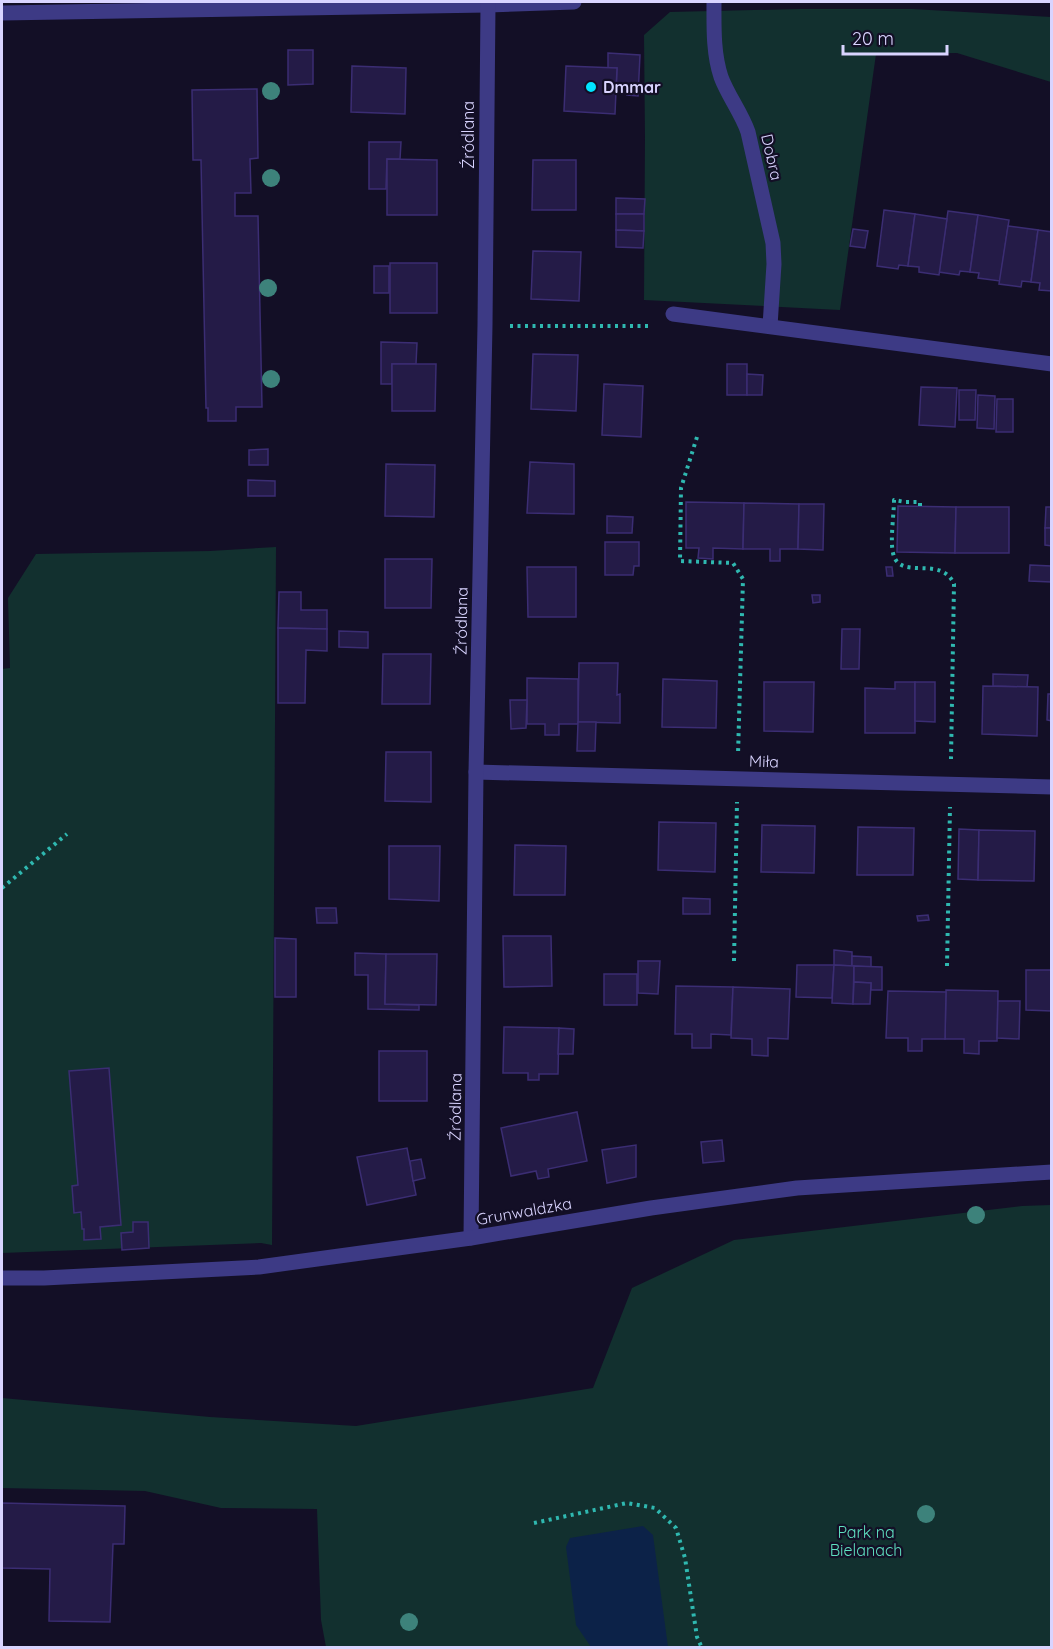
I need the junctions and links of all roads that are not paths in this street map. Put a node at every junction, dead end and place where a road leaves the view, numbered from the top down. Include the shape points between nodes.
1 (574, 2) edge
2 (714, 2) edge
3 (488, 5) junction
4 (2, 14) edge
5 (668, 320) road end
6 (770, 326) junction
7 (1052, 364) edge
8 (476, 772) junction
9 (1052, 787) edge
10 (1052, 1172) edge
11 (471, 1238) junction
12 (2, 1278) edge

1 - 3 street
2 - 6 street, Dobra via 718,65 748,132 773,243
3 - 4 street
3 - 8 street, Źródlana
5 - 6 street
6 - 7 street
8 - 9 street, Miła
8 - 11 street, Źródlana
10 - 11 street, Grunwaldzka via 797,1188
11 - 12 street, Grunwaldzka via 259,1267

